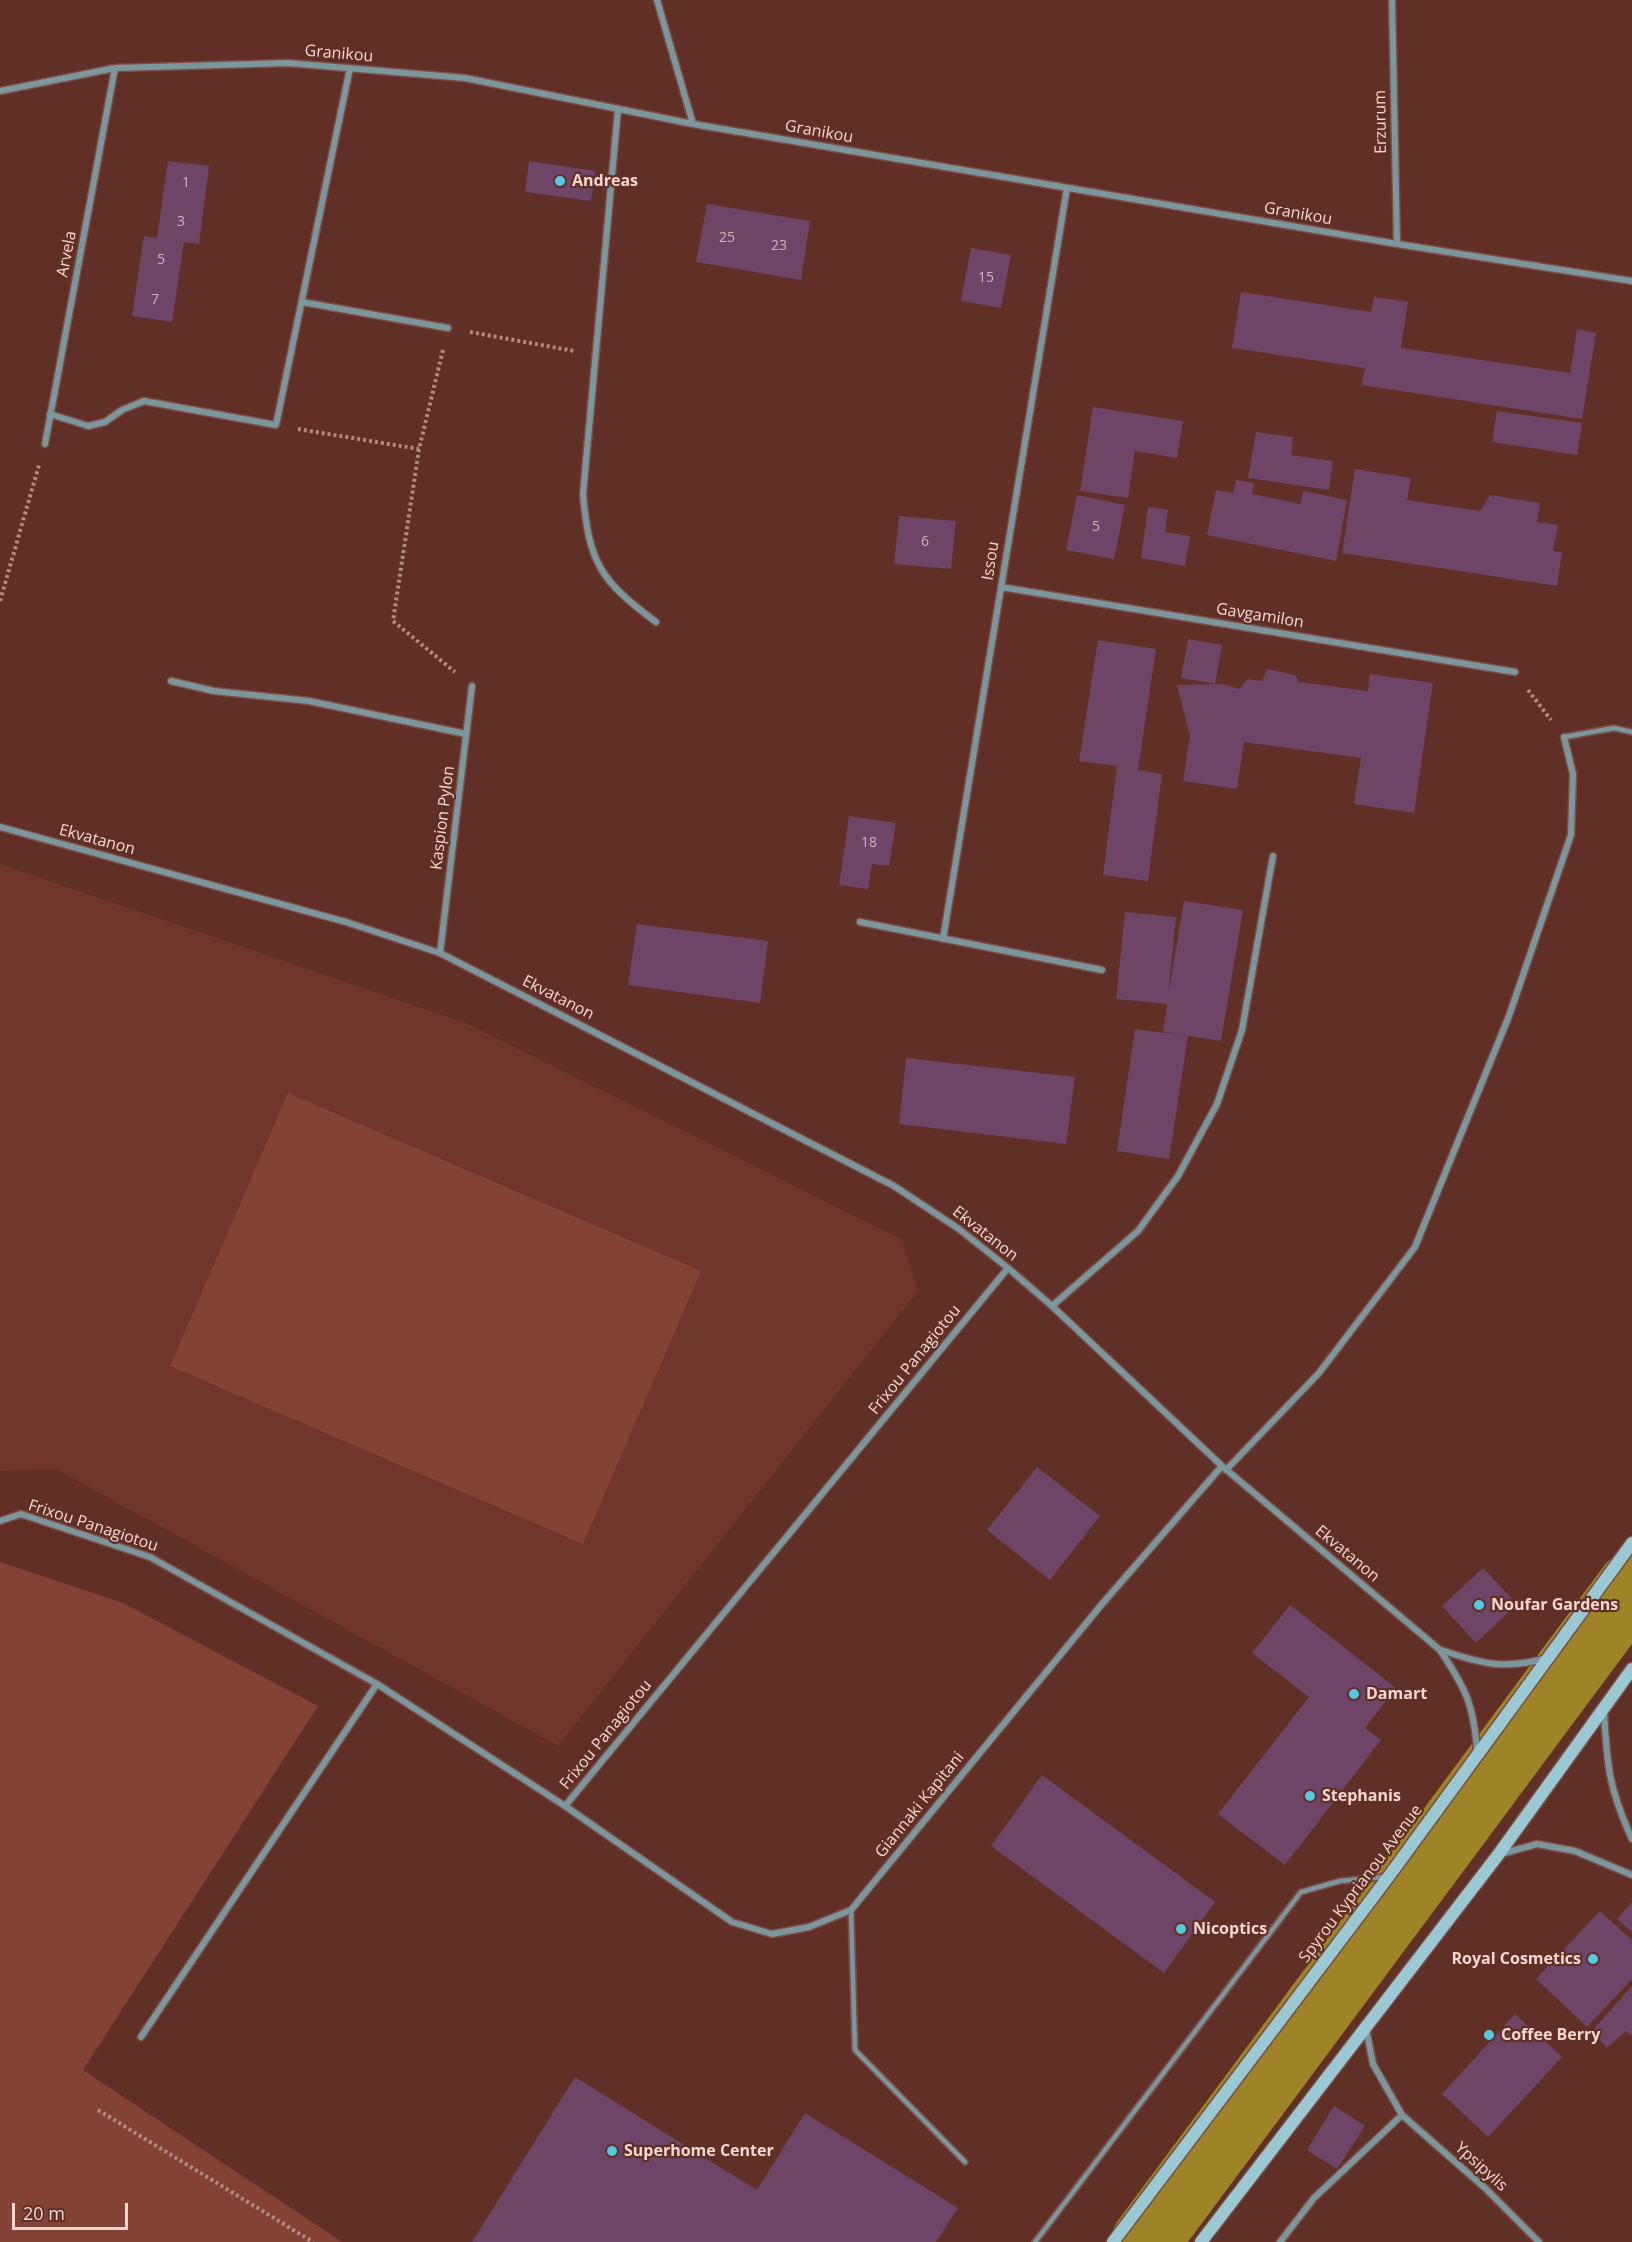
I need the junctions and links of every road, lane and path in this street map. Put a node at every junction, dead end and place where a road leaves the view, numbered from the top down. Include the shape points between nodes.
1 (657, 0) edge
2 (1392, 0) edge
3 (115, 68) junction
4 (350, 68) junction
5 (0, 91) edge
6 (618, 109) junction
7 (693, 124) junction
8 (1067, 188) junction
9 (1397, 244) junction
10 (1632, 281) edge
11 (302, 302) junction
12 (448, 328) junction
13 (596, 356) junction
14 (50, 414) junction
15 (276, 425) junction
16 (45, 444) joint
17 (419, 449) junction
18 (1001, 587) junction
19 (0, 601) edge
20 (656, 622) dead end
21 (1515, 672) joint
22 (171, 681) dead end
23 (472, 686) joint
24 (1632, 732) edge
25 (466, 734) junction
26 (1564, 737) junction
27 (0, 827) edge
28 (1273, 856) dead end
29 (860, 922) dead end
30 (943, 939) junction
31 (440, 953) junction
32 (1102, 970) dead end
33 (1008, 1268) junction
34 (1052, 1306) junction
35 (1224, 1468) junction
36 (0, 1521) edge
37 (1632, 1543) edge
38 (1440, 1650) junction
39 (1547, 1658) junction
40 (1632, 1670) edge
41 (377, 1684) junction
42 (1604, 1709) junction
43 (1477, 1755) junction
44 (565, 1806) junction
45 (1632, 1839) edge
46 (1498, 1855) junction
47 (1632, 1875) edge
48 (1389, 1876) junction
49 (851, 1910) junction
50 (1366, 2027) junction
51 (141, 2037) dead end
52 (98, 2110) dead end
53 (1401, 2115) junction
54 (965, 2162) dead end
55 (313, 2242) edge
56 (1035, 2242) edge
57 (1113, 2242) edge
58 (1201, 2242) edge
59 (1280, 2242) edge
60 (1539, 2242) edge

1 - 7 street
2 - 9 street, Erzurum
3 - 4 street, Granikou via 288,63
3 - 5 street, Granikou
3 - 14 street, Arvela
4 - 6 street, Granikou via 465,78
4 - 11 street
6 - 7 street, Granikou
6 - 13 street
7 - 8 street, Granikou
8 - 9 street, Granikou
8 - 18 street, Issou
9 - 10 street, Granikou
11 - 12 street
11 - 15 street
12 - 13 path
12 - 17 path
13 - 20 street via 584,494 586,529 595,561 607,580
14 - 15 street via 88,426 105,422 144,401
14 - 16 street, Arvela
15 - 17 path
16 - 19 path
17 - 23 path via 393,621
18 - 21 street, Gavgamilon
18 - 30 street, Issou
21 - 26 path
22 - 25 street via 214,692 309,701
23 - 25 street, Kaspion Pylon
24 - 26 lane via 1614,728
25 - 31 street, Kaspion Pylon
26 - 35 street, Giannaki Kapitani via 1573,774 1571,835 1509,1016 1415,1247 1319,1373
27 - 31 street, Ekvatanon via 346,922
28 - 34 street via 1242,1030 1217,1104 1178,1176 1138,1231
29 - 30 street
30 - 32 street
31 - 33 street, Ekvatanon via 894,1186 959,1229
33 - 34 street, Ekvatanon
33 - 44 street, Frixou Panagiotou
34 - 35 street, Ekvatanon
35 - 38 street, Ekvatanon
35 - 49 street, Giannaki Kapitani via 1102,1604
36 - 41 street, Frixou Panagiotou via 21,1514 150,1557
37 - 39 main road, Spyrou Kyprianou Avenue
38 - 39 street, Ekvatanon via 1500,1666
38 - 43 street, Ekvatanon via 1472,1706
39 - 43 main road, Spyrou Kyprianou Avenue
40 - 42 main road
41 - 44 street, Frixou Panagiotou
41 - 51 street
42 - 45 street via 1607,1769 1615,1802
42 - 46 main road
43 - 48 main road, Spyrou Kyprianou Avenue
44 - 49 street, Giannaki Kapitani via 732,1922 772,1934 809,1928
46 - 47 street via 1537,1844 1575,1851
46 - 50 main road
48 - 56 lane via 1340,1881 1301,1892
48 - 57 main road, Spyrou Kyprianou Avenue
49 - 54 lane via 855,2050
50 - 53 street, Ypsipylis via 1373,2064
50 - 58 main road
52 - 55 path
53 - 59 street via 1314,2198
53 - 60 street, Ypsipylis via 1485,2188

